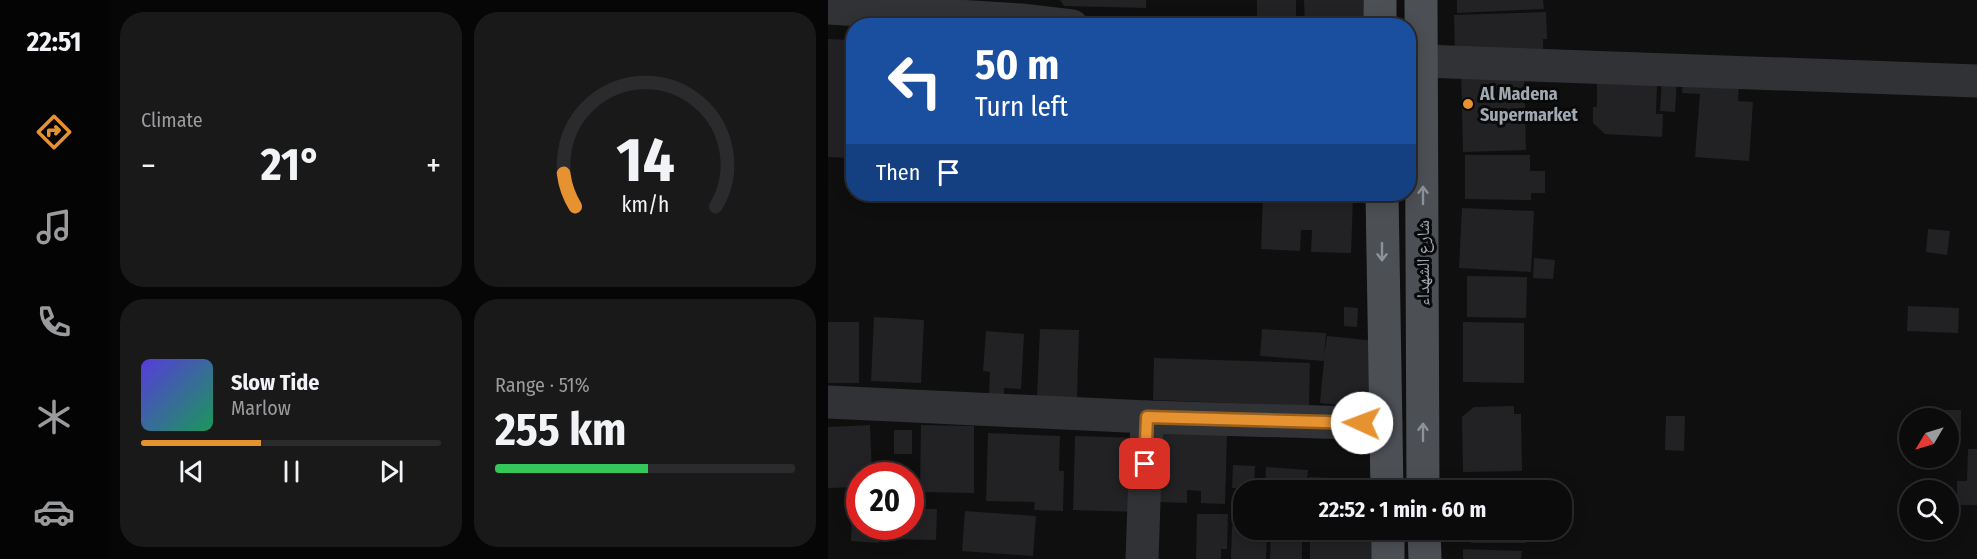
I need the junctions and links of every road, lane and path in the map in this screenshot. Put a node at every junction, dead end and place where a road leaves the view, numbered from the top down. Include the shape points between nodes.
1 (1380, 0) edge
2 (1421, 0) edge
3 (828, 8) edge
4 (1021, 10) edge
5 (1046, 18) edge
6 (1380, 18) edge
7 (1416, 59) edge
8 (1977, 81) edge
9 (1382, 201) edge
10 (828, 402) edge
11 (1147, 417) junction
12 (1386, 424) junction
13 (1387, 480) edge
14 (1424, 480) edge
15 (1388, 540) edge
16 (1424, 540) edge
17 (1142, 559) edge
18 (1388, 559) edge
19 (1425, 559) edge

1 - 6 main road
2 - 7 main road, شارع الشهداء
3 - 4 street
4 - 5 street
7 - 8 street
14 -> 7 main road, شارع الشهداء
9 -> 12 main road
10 - 11 street
11 - 12 street
11 - 17 street
12 - 13 main road
15 - 18 main road
16 - 19 main road

